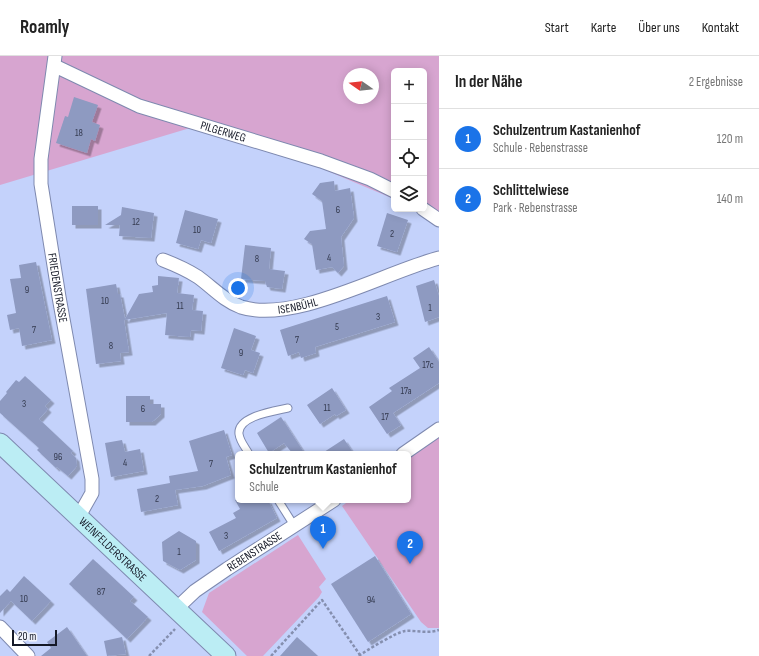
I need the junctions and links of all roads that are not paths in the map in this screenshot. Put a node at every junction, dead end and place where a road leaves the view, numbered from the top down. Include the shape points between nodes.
1 (55, 61) edge
2 (391, 190) edge
3 (427, 212) edge
4 (439, 220) edge
5 (439, 258) edge
6 (163, 260) dead end
7 (288, 408) dead end
8 (439, 429) edge
9 (0, 442) edge
10 (247, 451) edge
11 (407, 451) edge
12 (280, 503) edge
13 (330, 503) edge
14 (79, 516) junction
15 (295, 527) junction
16 (182, 612) junction
17 (0, 627) edge
18 (28, 656) edge
19 (226, 656) edge

1 - 2 street, PILGERWEG via 139,106 321,161
1 - 14 street, FRIEDENSTRASSE via 44,127 41,184 92,479 92,493
3 - 4 street
5 - 6 street, ISENBÜHL via 309,303 272,311 239,306 222,297 186,269
7 - 10 lane via 247,420 242,425 240,440
8 - 11 street
9 - 14 main road, WEINFELDERSTRASSE
12 - 15 lane
13 - 15 street, REBENSTRASSE
14 - 16 main road, WEINFELDERSTRASSE
15 - 16 street, REBENSTRASSE via 195,591
16 - 19 main road, WEINFELDERSTRASSE
17 - 18 street

